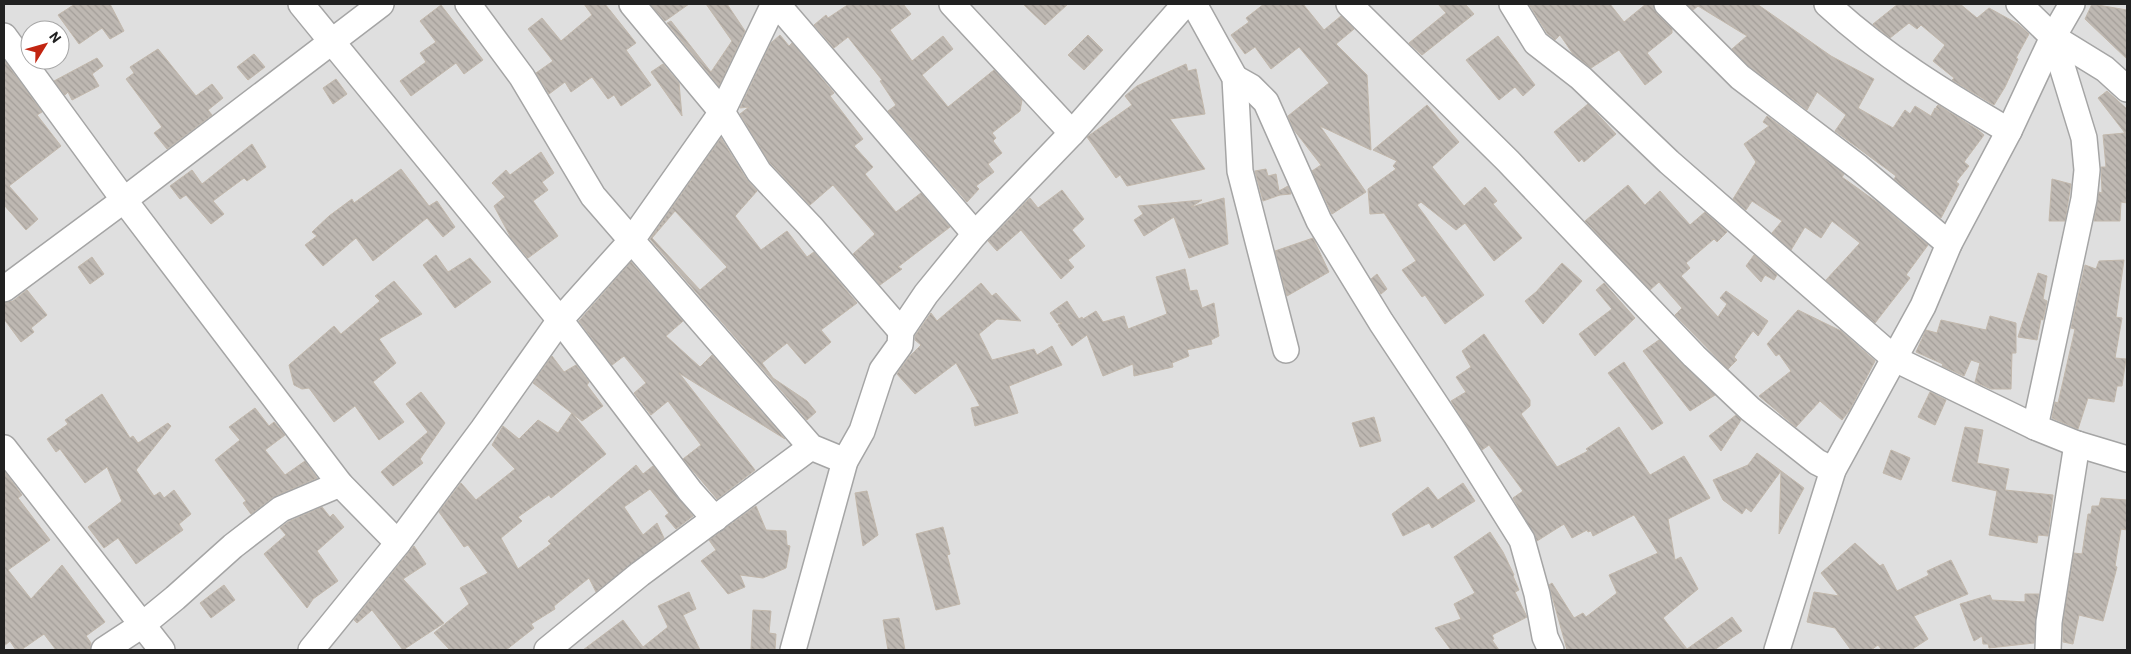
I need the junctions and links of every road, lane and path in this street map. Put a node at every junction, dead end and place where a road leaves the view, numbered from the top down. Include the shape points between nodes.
1 (300, 4) edge
2 (382, 4) edge
3 (468, 4) edge
4 (632, 4) edge
5 (776, 4) edge
6 (952, 4) edge
7 (1185, 4) edge
8 (1194, 4) edge
9 (1349, 4) edge
10 (1512, 4) edge
11 (1667, 4) edge
12 (1827, 4) edge
13 (2020, 4) edge
14 (2072, 4) edge
15 (4, 36) edge
16 (2052, 37) junction
17 (331, 42) junction
18 (1235, 78) junction
19 (2127, 89) edge
20 (722, 112) junction
21 (2009, 130) junction
22 (1072, 133) junction
23 (124, 200) junction
24 (975, 234) junction
25 (631, 241) junction
26 (1949, 244) junction
27 (4, 288) edge
28 (560, 320) junction
29 (901, 331) junction
30 (1286, 350) dead end
31 (1895, 359) junction
32 (2035, 427) junction
33 (2077, 444) junction
34 (811, 447) junction
35 (4, 448) edge
36 (2127, 459) edge
37 (845, 461) junction
38 (1833, 470) junction
39 (340, 484) junction
40 (715, 519) junction
41 (398, 543) junction
42 (142, 625) junction
43 (104, 650) edge
44 (162, 650) edge
45 (311, 650) edge
46 (547, 650) edge
47 (793, 650) edge
48 (1550, 650) edge
49 (1777, 650) edge
50 (2048, 650) edge

1 - 17 street
2 - 17 street
3 - 25 street via 522,77 594,196
4 - 20 street
5 - 20 street
5 - 24 street
6 - 22 street
7 - 22 street
8 - 18 street
9 - 38 street via 1508,161 1694,356 1750,409 1817,462
10 - 31 street via 1536,43 1581,78 1669,162
11 - 26 street via 1740,77 1858,167
12 - 21 street via 1902,65
13 - 16 street
14 - 16 street
15 - 23 street
16 - 19 street via 2105,69
16 - 21 street
16 - 32 street via 2084,138 2087,170 2084,199
17 - 23 street
17 - 28 street
18 - 30 street via 1240,172
18 - 48 street via 1251,87 1266,102 1319,221 1522,540
20 - 25 street
20 - 29 street via 759,172
21 - 26 street
22 - 24 street
23 - 27 street
23 - 39 street
24 - 29 street via 926,294
25 - 28 street
25 - 34 street
26 - 31 street via 1924,306
28 - 40 street via 690,491
28 - 41 street
29 - 37 street via 900,345 882,370 862,431
31 - 32 street
31 - 38 street
32 - 33 street
33 - 36 street
33 - 50 street
34 - 37 street
34 - 40 street
35 - 42 street
37 - 47 street
38 - 49 street
39 - 41 street
39 - 42 street via 281,509
40 - 46 street via 640,574
41 - 45 street
42 - 43 street
42 - 44 street

